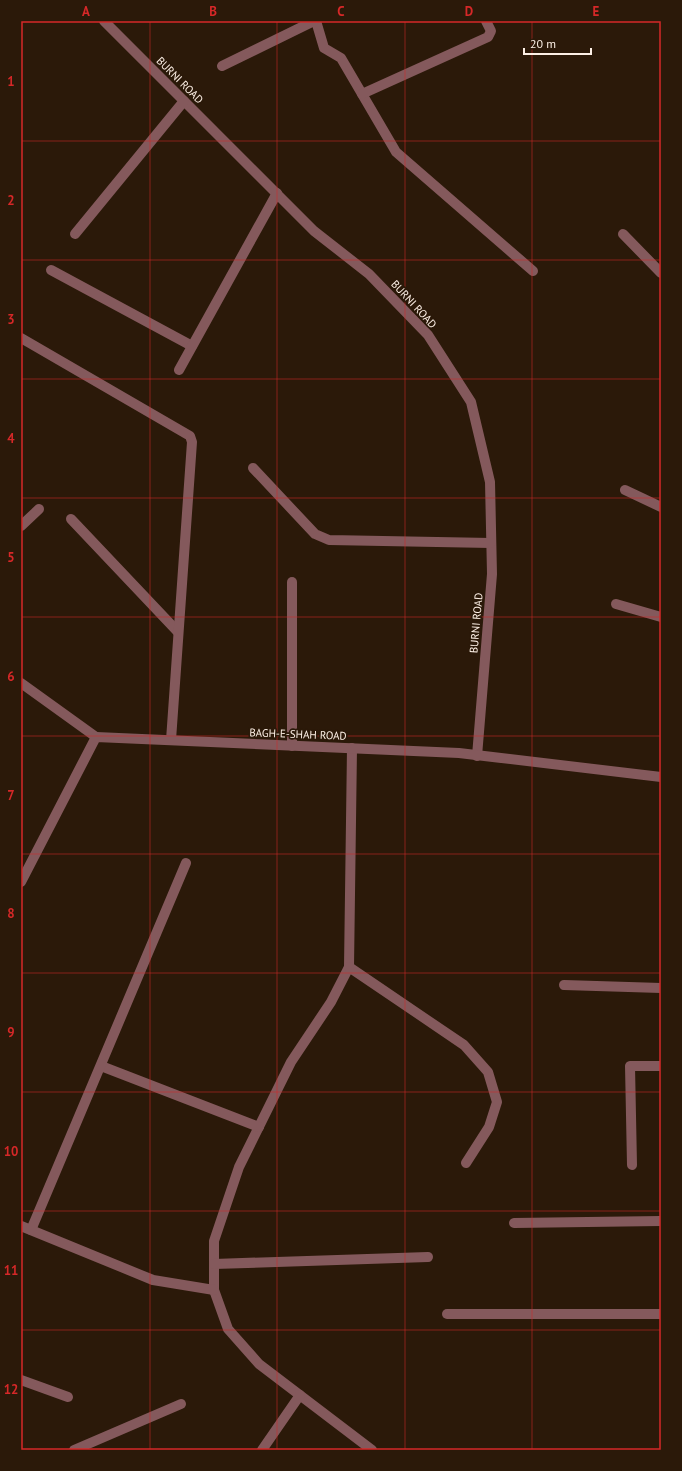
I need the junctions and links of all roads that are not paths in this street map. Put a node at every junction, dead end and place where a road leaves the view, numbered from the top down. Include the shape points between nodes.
1 (104, 21) edge
2 (315, 21) edge
3 (486, 21) edge
4 (222, 66) dead end
5 (362, 94) junction
6 (184, 101) junction
7 (277, 194) junction
8 (75, 234) dead end
9 (623, 234) dead end
10 (51, 270) dead end
11 (533, 271) dead end
12 (661, 273) edge
13 (21, 338) edge
14 (192, 346) junction
15 (179, 370) dead end
16 (253, 468) dead end
17 (625, 490) dead end
18 (661, 507) edge
19 (39, 509) dead end
20 (71, 519) dead end
21 (21, 526) edge
22 (491, 543) junction
23 (292, 582) dead end
24 (616, 604) dead end
25 (661, 617) edge
26 (178, 632) junction
27 (21, 683) edge
28 (96, 737) junction
29 (171, 740) junction
30 (292, 746) junction
31 (352, 748) junction
32 (477, 756) junction
33 (661, 777) edge
34 (186, 863) dead end
35 (21, 882) edge
36 (349, 967) junction
37 (564, 985) dead end
38 (661, 988) edge
39 (101, 1066) junction
40 (661, 1066) edge
41 (259, 1127) junction
42 (466, 1163) dead end
43 (632, 1165) dead end
44 (661, 1221) edge
45 (514, 1223) dead end
46 (21, 1226) edge
47 (31, 1230) junction
48 (428, 1258) dead end
49 (214, 1264) junction
50 (214, 1290) junction
51 (447, 1314) dead end
52 (661, 1314) edge
53 (21, 1380) edge
54 (300, 1396) junction
55 (68, 1397) dead end
56 (181, 1404) dead end
57 (366, 1448) edge
58 (74, 1450) edge
59 (262, 1450) edge

1 - 6 street, BURNI ROAD
2 - 4 street
2 - 5 street via 324,48 341,58
3 - 5 street via 491,31 488,37
5 - 11 street via 396,152
6 - 7 street, BURNI ROAD
6 - 8 street
7 - 14 street
7 - 22 street, BURNI ROAD via 314,231 369,274 428,335 470,402 490,482
9 - 12 street
10 - 14 street
13 - 26 street via 190,436 192,442
14 - 15 street
16 - 22 street via 314,534 329,540
17 - 18 street
19 - 21 street
20 - 26 street
22 - 32 street, BURNI ROAD via 492,574
23 - 30 street
24 - 25 street
26 - 29 street
27 - 28 street
28 - 29 street, BAGH-E-SHAH ROAD
28 - 35 street
29 - 30 street, BAGH-E-SHAH ROAD
30 - 31 street, BAGH-E-SHAH ROAD
31 - 32 street, BAGH-E-SHAH ROAD
31 - 36 street
32 - 33 street, BAGH-E-SHAH ROAD
34 - 39 street
36 - 41 street via 330,1002 291,1062
36 - 42 street via 464,1045 488,1072 497,1102 489,1127
37 - 38 street
39 - 41 street
39 - 47 street
40 - 43 street via 630,1066
41 - 49 street via 239,1167 214,1241
44 - 45 street
46 - 47 street
47 - 50 street via 152,1280
48 - 49 street
49 - 50 street
50 - 54 street via 228,1329 260,1364
51 - 52 street
53 - 55 street
54 - 57 street
54 - 59 street
56 - 58 street

